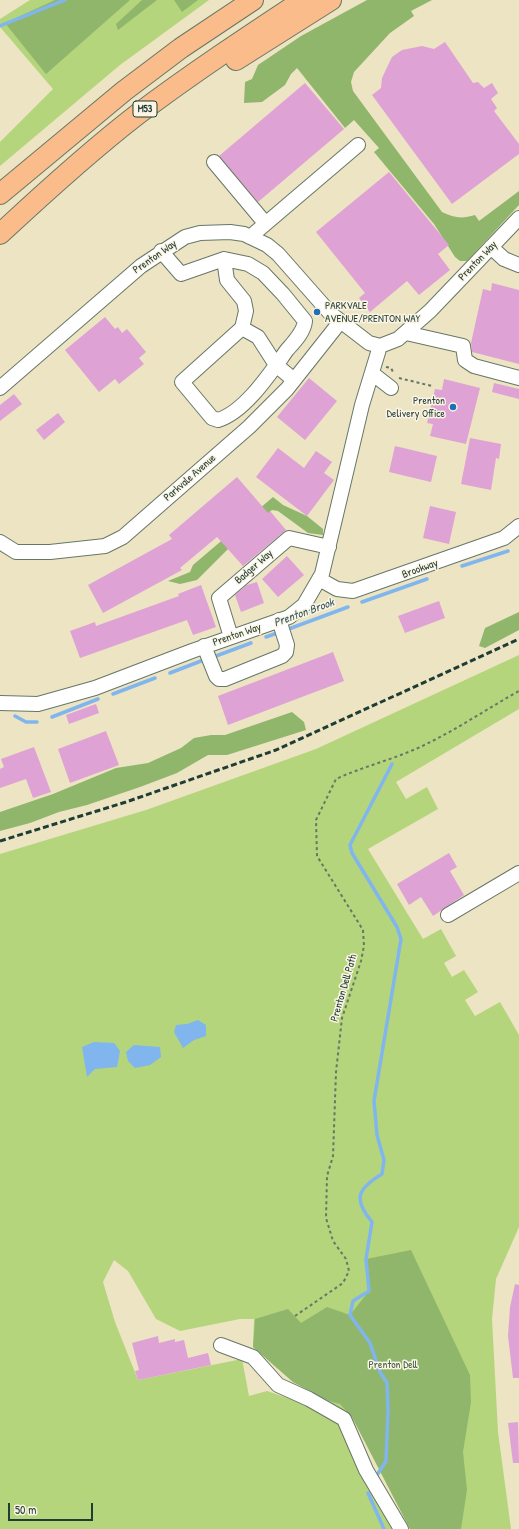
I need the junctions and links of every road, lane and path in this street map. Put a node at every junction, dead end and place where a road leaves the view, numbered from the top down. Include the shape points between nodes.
1 (237, 0) edge
2 (253, 0) edge
3 (303, 0) edge
4 (331, 0) edge
5 (180, 48) junction
6 (358, 145) dead end
7 (214, 162) dead end
8 (0, 194) edge
9 (37, 199) junction
10 (519, 218) edge
11 (265, 223) junction
12 (0, 234) edge
13 (250, 237) junction
14 (491, 247) junction
15 (161, 251) junction
16 (224, 259) junction
17 (519, 265) edge
18 (340, 322) junction
19 (242, 328) junction
20 (406, 333) junction
21 (380, 346) junction
22 (276, 365) junction
23 (374, 369) junction
24 (519, 378) edge
25 (294, 380) junction
26 (432, 386) dead end
27 (0, 388) edge
28 (391, 388) dead end
29 (519, 526) edge
30 (0, 542) edge
31 (329, 547) junction
32 (319, 579) junction
33 (279, 620) junction
34 (231, 637) junction
35 (204, 646) junction
36 (519, 691) edge
37 (0, 703) edge
38 (519, 873) edge
39 (448, 915) dead end
40 (295, 1316) dead end
41 (221, 1346) dead end
42 (401, 1529) edge

1 - 5 highway
2 - 5 highway, M53
3 - 9 highway, M53 via 137,115
4 - 9 highway via 231,63
5 - 8 highway, M53
6 - 11 street
7 - 11 street
9 - 12 highway, M53
10 - 14 street, Prenton Way
11 - 13 street
13 - 15 street, Prenton Way via 230,232 200,233 185,237
13 - 18 street, Prenton Way via 268,245 278,254
14 - 17 street via 504,259
14 - 20 street, Prenton Way
15 - 16 street via 181,274
15 - 27 street, Prenton Way
16 - 19 street via 227,280 244,302 246,311
16 - 22 street via 248,264 263,273 303,317 304,326
18 - 21 street, Prenton Way via 369,343
18 - 25 street, Parkvale Avenue
19 - 22 street via 258,337
19 - 22 street via 183,379 183,385 212,418 218,420 228,416 266,380
20 - 21 street, Prenton Way
20 - 24 street via 463,346 465,360 474,366
21 - 23 street, Prenton Way
22 - 25 street
23 - 26 path via 391,368 396,377
23 - 28 street
23 - 31 street, Prenton Way via 362,405
25 - 30 street, Parkvale Avenue via 249,427 123,537 105,546 50,552 16,552
29 - 32 street, Brookway via 504,538 353,591 337,589
31 - 32 street, Prenton Way
31 - 34 street, Badger Way via 289,538 219,598
32 - 33 street, Prenton Way via 304,606
33 - 34 street, Prenton Way
33 - 35 street via 287,644 286,652 282,656 225,679 216,676
34 - 35 street, Prenton Way
35 - 37 street, Prenton Way via 96,688 38,704
36 - 40 path, Prenton Dell Path via 456,729 418,748 336,779 316,820 318,856 362,930 364,946 342,1018 336,1072 333,1156 327,1176 326,1218 349,1271 343,1283
38 - 39 street
41 - 42 street via 253,1357 278,1385 309,1399 344,1420 366,1470

